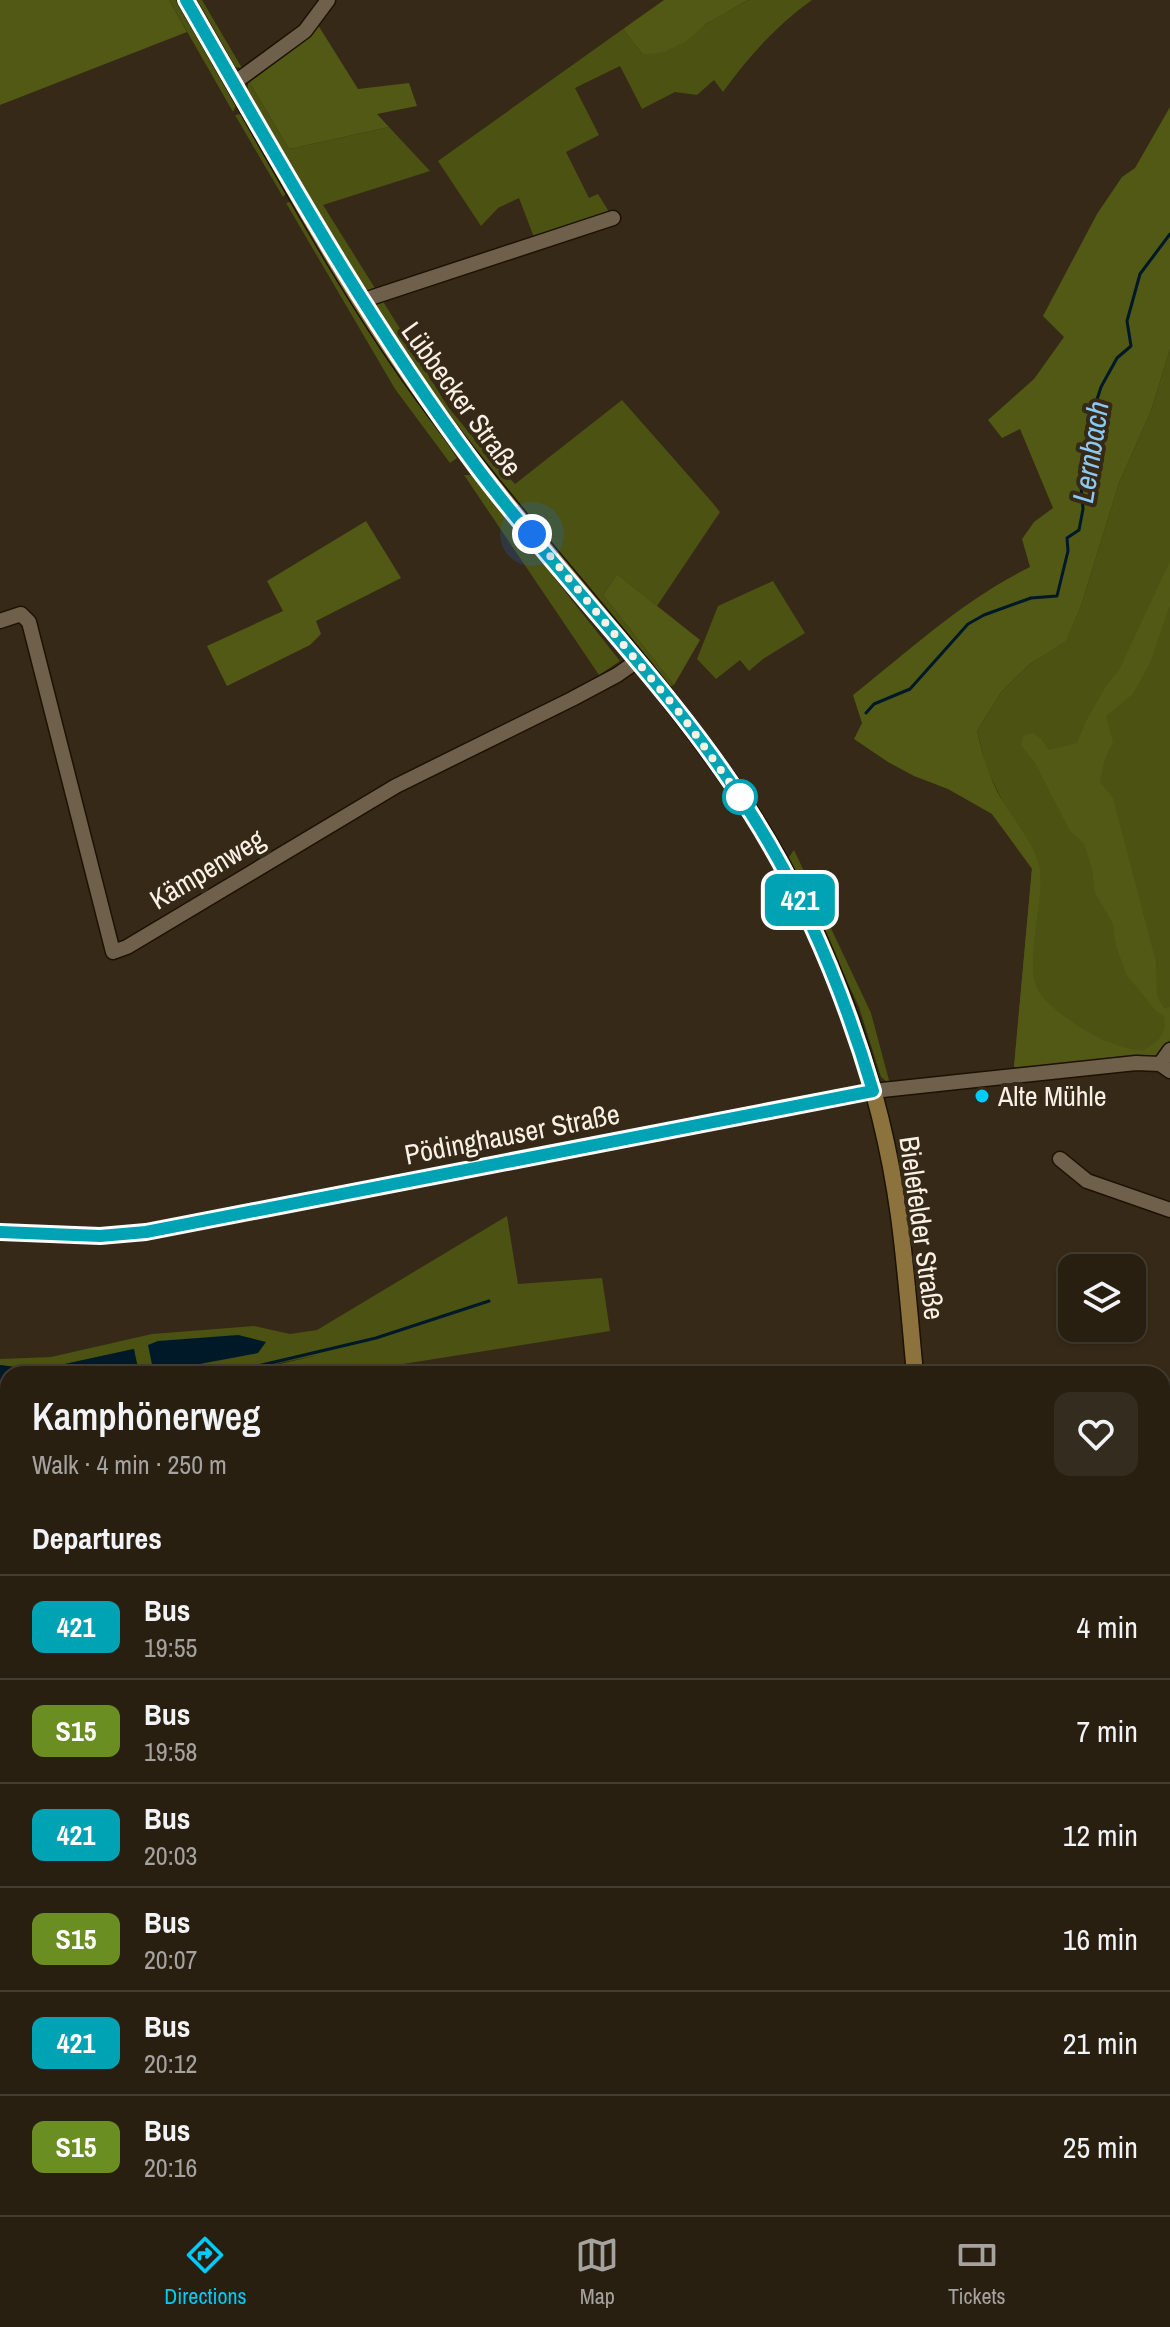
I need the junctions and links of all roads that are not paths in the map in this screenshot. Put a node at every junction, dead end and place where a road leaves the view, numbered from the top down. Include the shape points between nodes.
1 (186, 0) edge
2 (328, 0) edge
3 (234, 83) junction
4 (613, 218) dead end
5 (361, 301) junction
6 (0, 621) edge
7 (637, 661) junction
8 (1170, 1050) edge
9 (1165, 1068) edge
10 (873, 1091) junction
11 (1060, 1159) dead end
12 (1170, 1210) edge
13 (0, 1232) edge
14 (914, 1366) edge

1 - 3 main road, Lübbecker Straße
2 - 3 street via 305,31
3 - 5 main road, Lübbecker Straße
4 - 5 street, Lübbecker Straße
5 - 7 main road, Lübbecker Straße via 477,468
6 - 7 street, Kämpenweg via 21,614 29,622 113,952 396,786
7 - 10 main road, Lübbecker Straße via 696,734 775,854 816,934
8 - 9 street
9 - 10 street, Pödinghauser Straße via 1136,1063
10 - 13 street, Pödinghauser Straße via 146,1232
10 - 14 main road, Bielefelder Straße via 899,1212
11 - 12 street via 1087,1181

